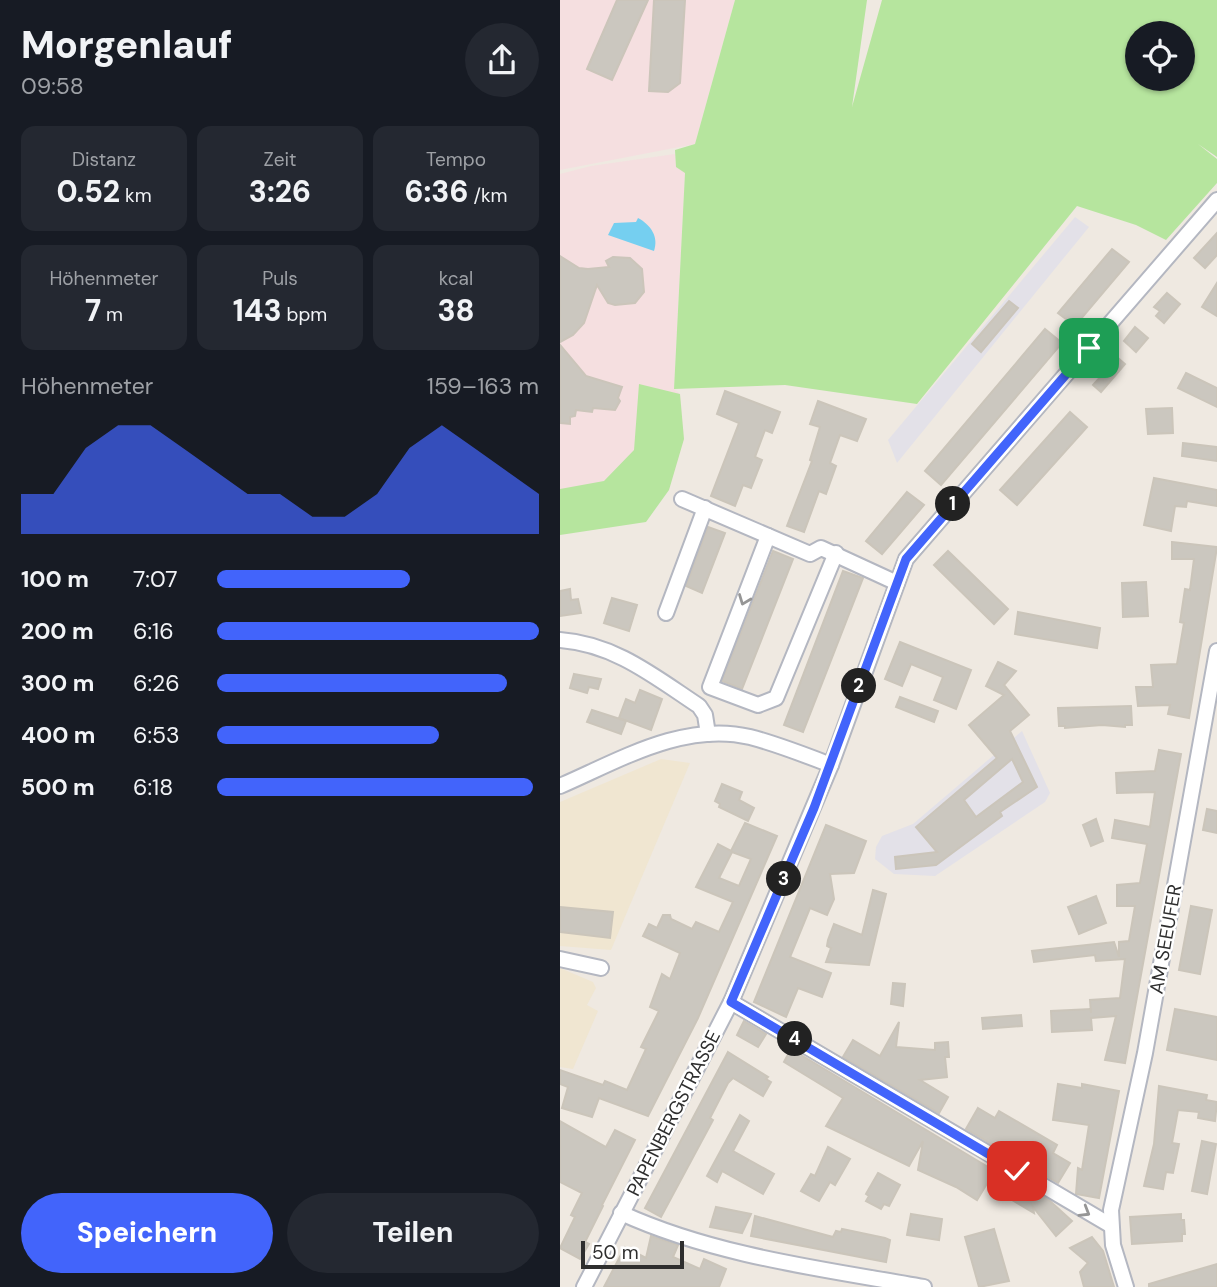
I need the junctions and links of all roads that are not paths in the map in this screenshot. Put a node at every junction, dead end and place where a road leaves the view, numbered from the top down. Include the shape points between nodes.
1 (1217, 200) edge
2 (682, 499) dead end
3 (705, 508) junction
4 (768, 536) junction
5 (836, 554) junction
6 (897, 583) junction
7 (666, 613) dead end
8 (560, 640) edge
9 (1217, 651) edge
10 (708, 734) junction
11 (831, 765) junction
12 (560, 786) edge
13 (560, 959) edge
14 (601, 968) dead end
15 (731, 1002) junction
16 (621, 1213) junction
17 (1110, 1225) junction
18 (584, 1287) edge
19 (924, 1287) edge
20 (1126, 1287) edge

1 - 6 street, PAPENBERGSTRASSE via 913,549
2 - 3 street
3 - 4 street
3 - 7 street
4 - 5 street via 810,554 821,548
4 -> 5 street via 710,687 758,705 776,698
5 - 6 street
6 - 11 street, PAPENBERGSTRASSE
8 - 10 street via 598,646 644,668 699,706
9 - 17 street, AM SEEUFER
10 - 11 street via 749,737
10 - 12 street via 653,746
11 - 15 street, PAPENBERGSTRASSE
13 - 14 street
15 - 16 street, PAPENBERGSTRASSE
15 -> 17 street
16 - 18 street, PAPENBERGSTRASSE
16 - 19 street via 654,1228 761,1257
17 - 20 street

